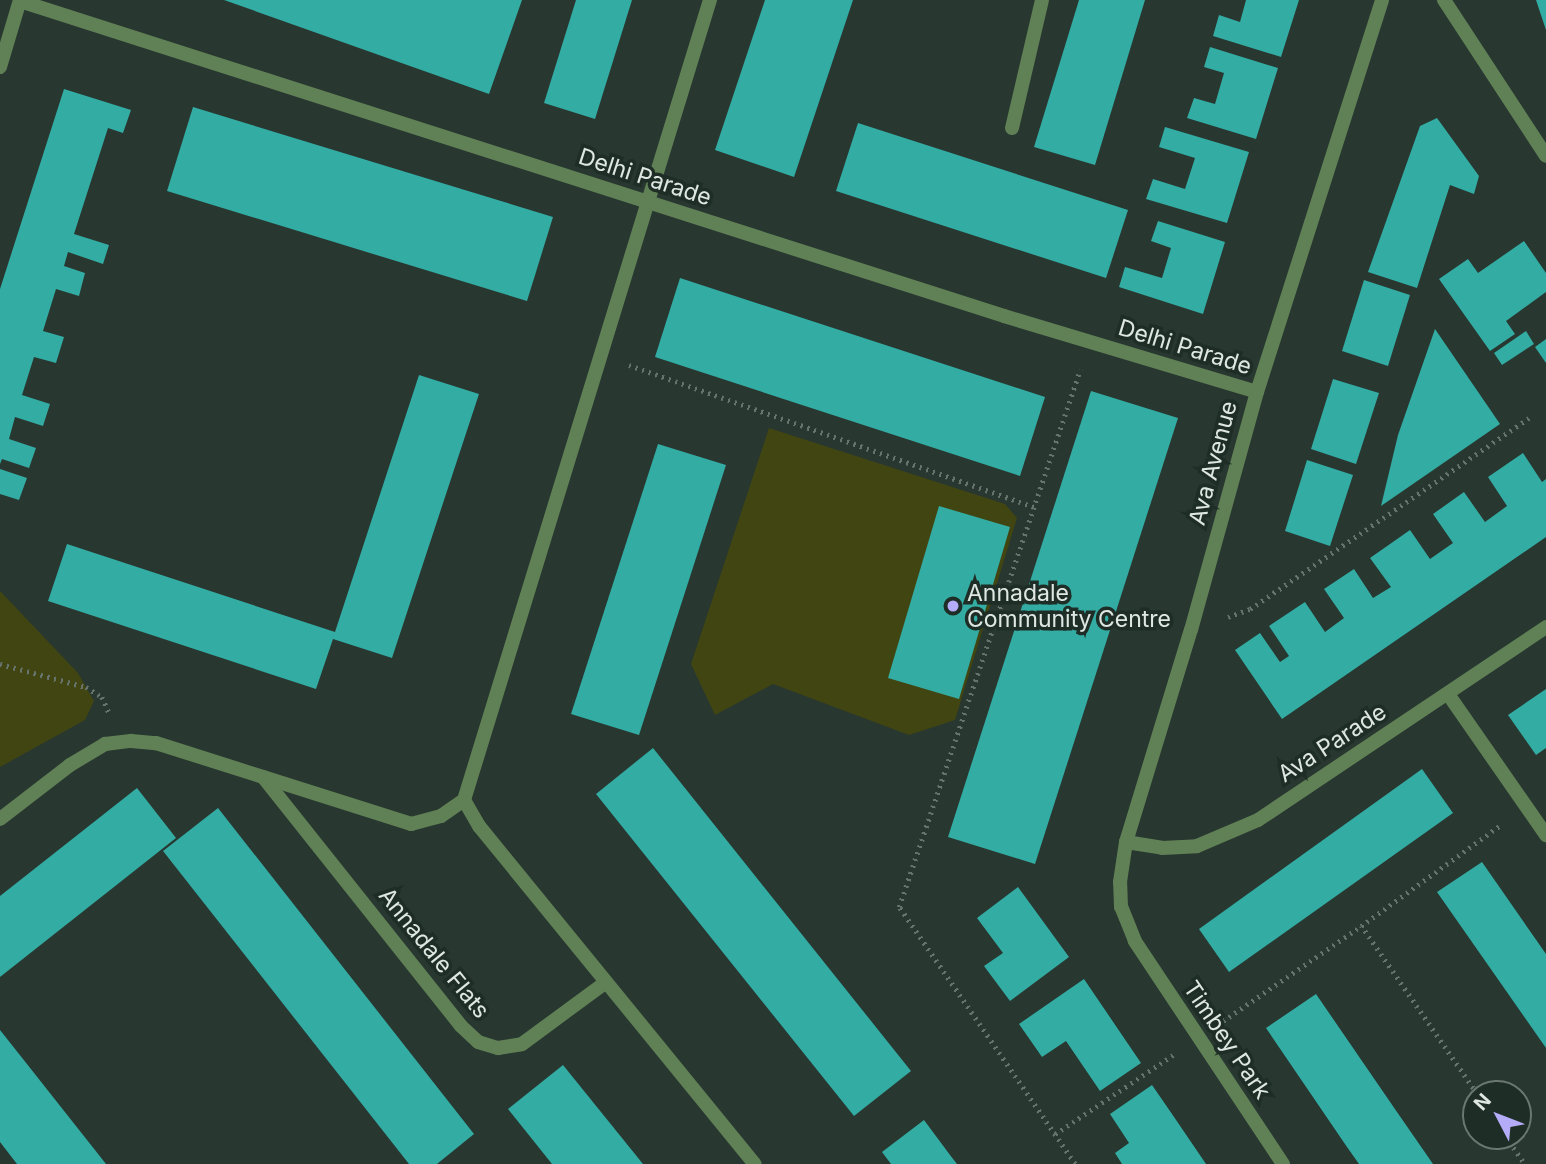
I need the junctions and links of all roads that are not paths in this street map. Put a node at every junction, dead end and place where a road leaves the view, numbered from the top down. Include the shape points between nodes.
1 (20, 0) edge
2 (710, 0) edge
3 (1042, 0) edge
4 (1382, 0) edge
5 (1444, 0) edge
6 (0, 67) edge
7 (1012, 128) dead end
8 (1546, 156) edge
9 (646, 201) junction
10 (1257, 392) junction
11 (1546, 627) edge
12 (1448, 694) junction
13 (262, 776) junction
14 (464, 800) junction
15 (0, 819) edge
16 (1546, 835) edge
17 (1126, 842) junction
18 (1135, 941) joint
19 (606, 982) junction
20 (755, 1164) edge
21 (1283, 1164) edge

1 - 6 street
1 - 9 street, Delhi Parade
2 - 9 street
3 - 7 street
4 - 10 street, Ava Avenue
5 - 8 street
9 - 10 street, Delhi Parade
9 - 14 street
10 - 17 street, Ava Avenue
11 - 12 street, Ava Parade
12 - 16 street
12 - 17 street, Ava Parade via 1258,820 1197,846 1162,848
13 - 14 street via 411,824 441,816
13 - 15 street via 156,743 106,744 70,765
13 - 19 street, Annadale Flats via 478,1042 498,1048 523,1044
14 - 19 street via 479,826
17 - 18 street, Ava Avenue via 1121,907
18 - 21 street, Timbey Park
19 - 20 street

